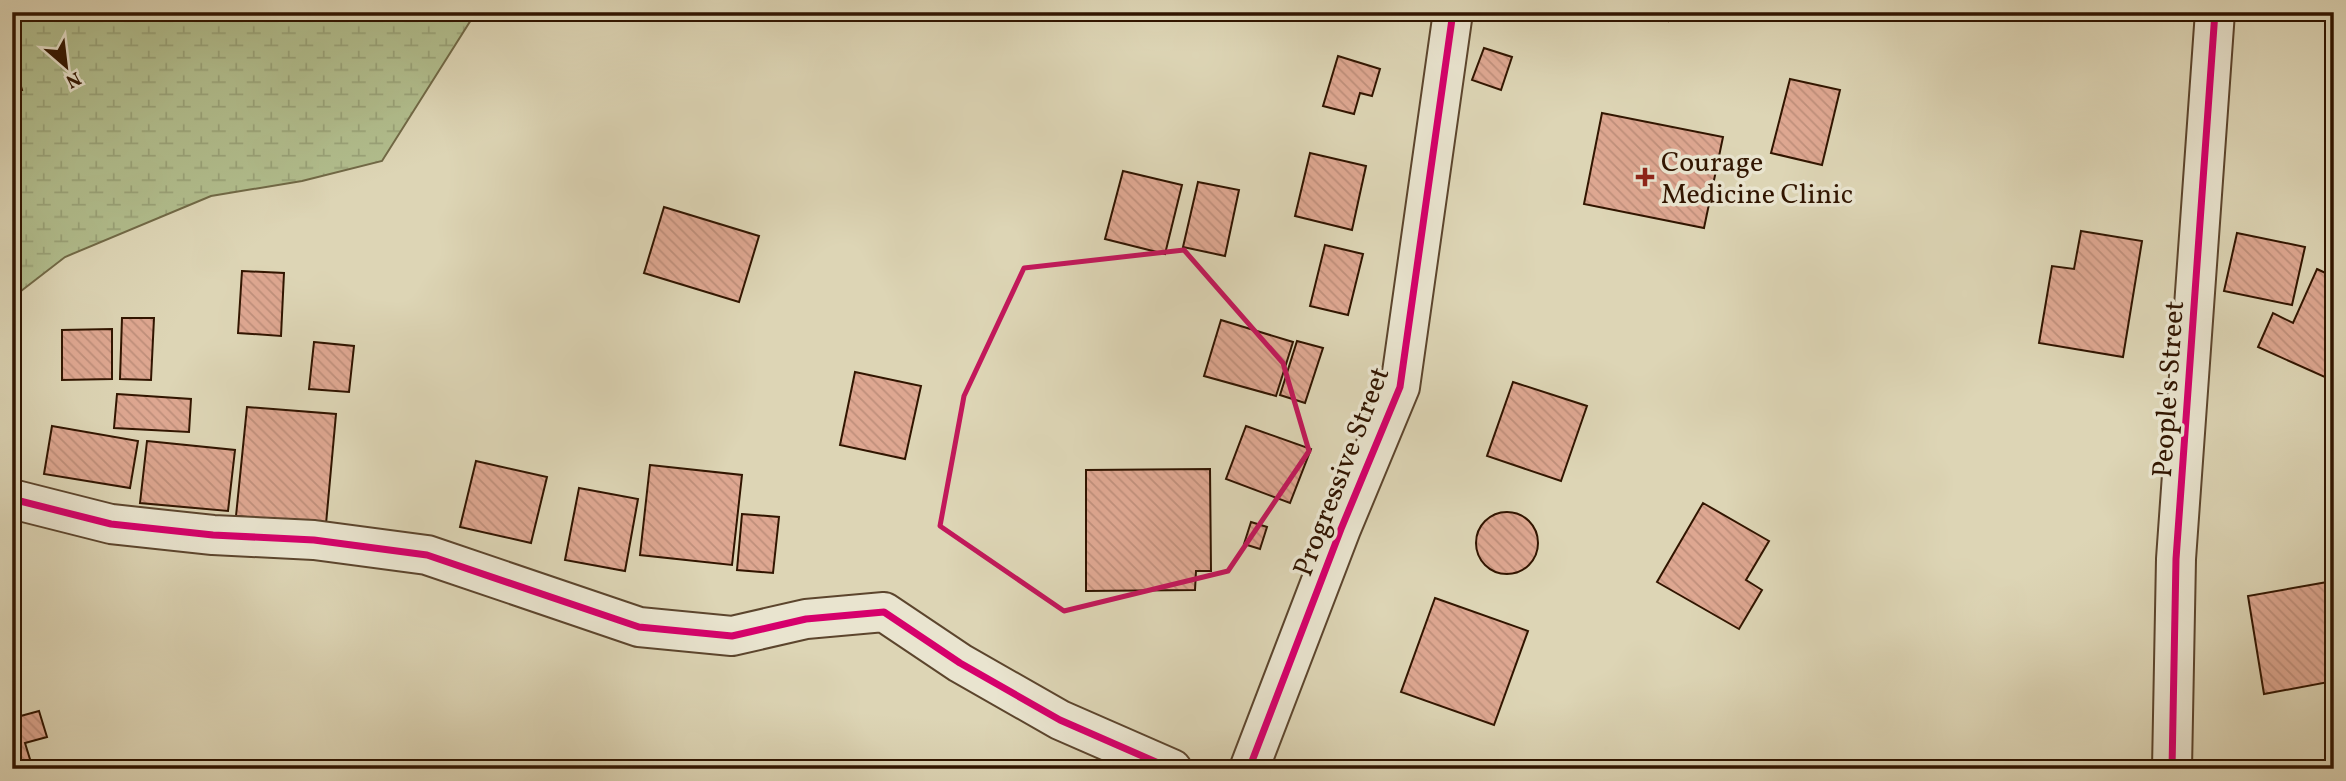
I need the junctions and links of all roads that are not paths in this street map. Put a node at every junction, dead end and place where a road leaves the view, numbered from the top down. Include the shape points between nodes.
1 (1453, 12) edge
2 (2215, 12) edge
3 (12, 499) edge
4 (1172, 769) edge
5 (1249, 769) edge
6 (2172, 769) edge

1 - 5 street, Progressive Street via 1400,387
2 - 6 street, People's Street via 2176,559
3 - 4 street via 111,524 314,540 427,555 639,626 732,636 806,619 884,612 960,663 1060,720

